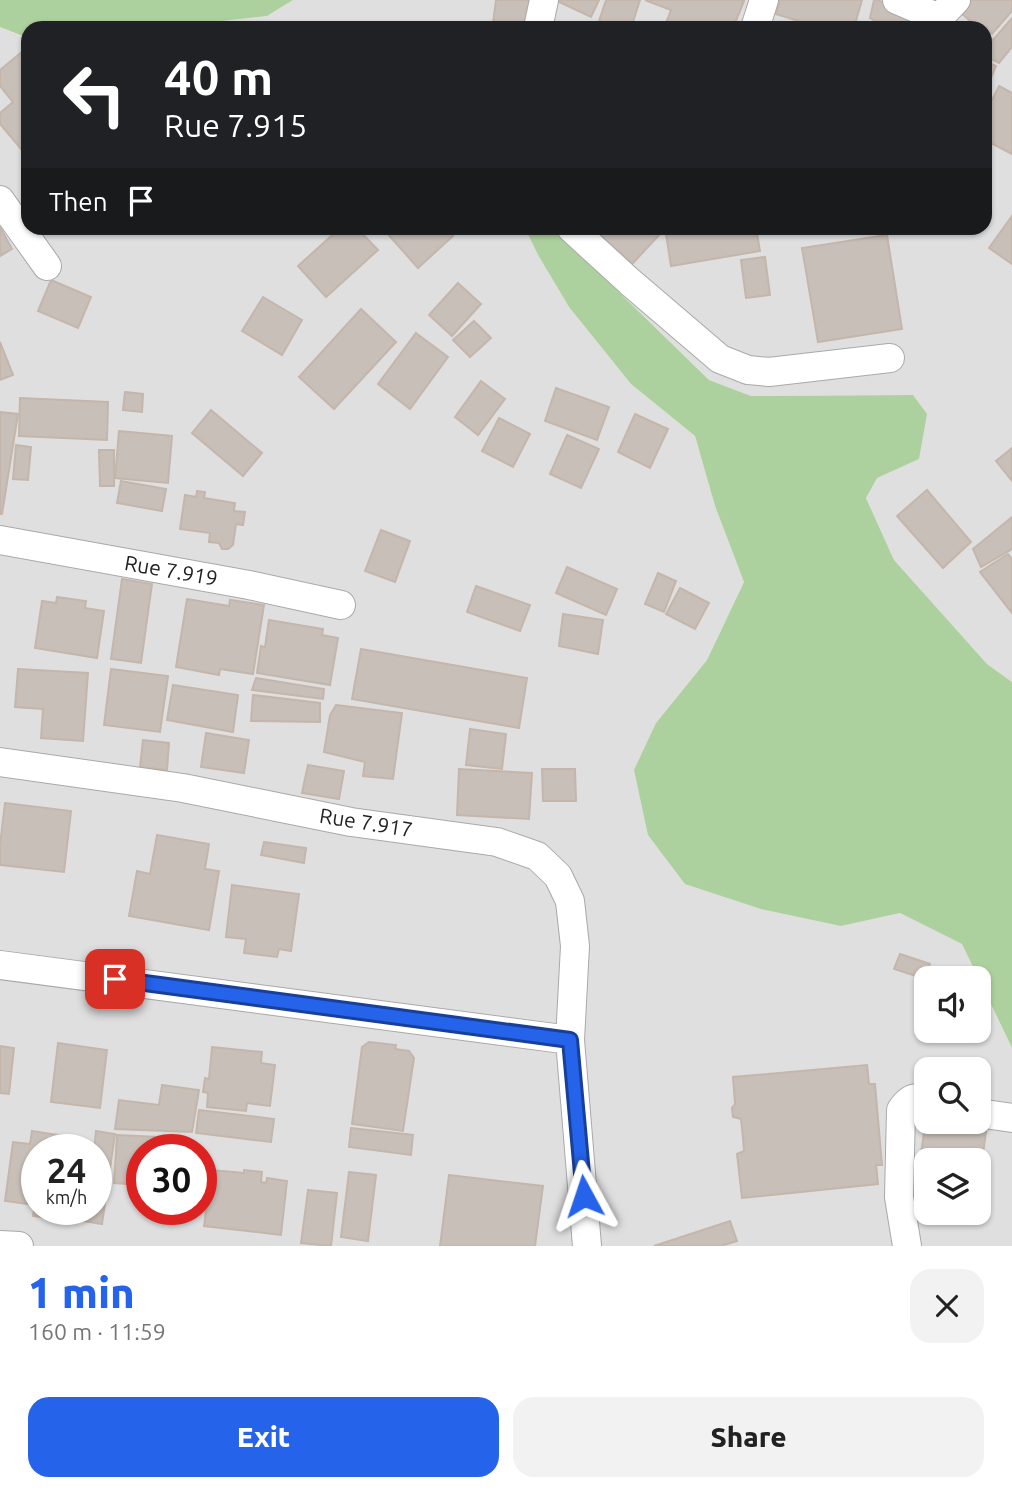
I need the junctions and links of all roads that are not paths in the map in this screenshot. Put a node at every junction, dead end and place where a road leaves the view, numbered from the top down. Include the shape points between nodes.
1 (544, 0) edge
2 (764, 0) edge
3 (897, 0) edge
4 (942, 15) edge
5 (540, 21) edge
6 (757, 21) edge
7 (30, 235) edge
8 (579, 235) edge
9 (47, 266) dead end
10 (890, 358) dead end
11 (0, 540) edge
12 (341, 605) dead end
13 (0, 762) edge
14 (0, 965) edge
15 (570, 1040) junction
16 (914, 1098) edge
17 (991, 1115) edge
18 (1012, 1118) edge
19 (0, 1245) edge
20 (19, 1246) edge
21 (587, 1246) edge
22 (907, 1246) edge

1 - 5 street
2 - 6 street
3 - 4 street
7 - 9 street
8 - 10 street via 720,359 769,372
11 - 12 street, Rue 7.919
13 - 15 street, Rue 7.917 via 497,842 537,856 558,876 570,901 575,946
14 - 15 street
15 - 21 street, Rue 7.917
16 - 22 street via 901,1110 899,1197
17 - 18 street
19 - 20 street

